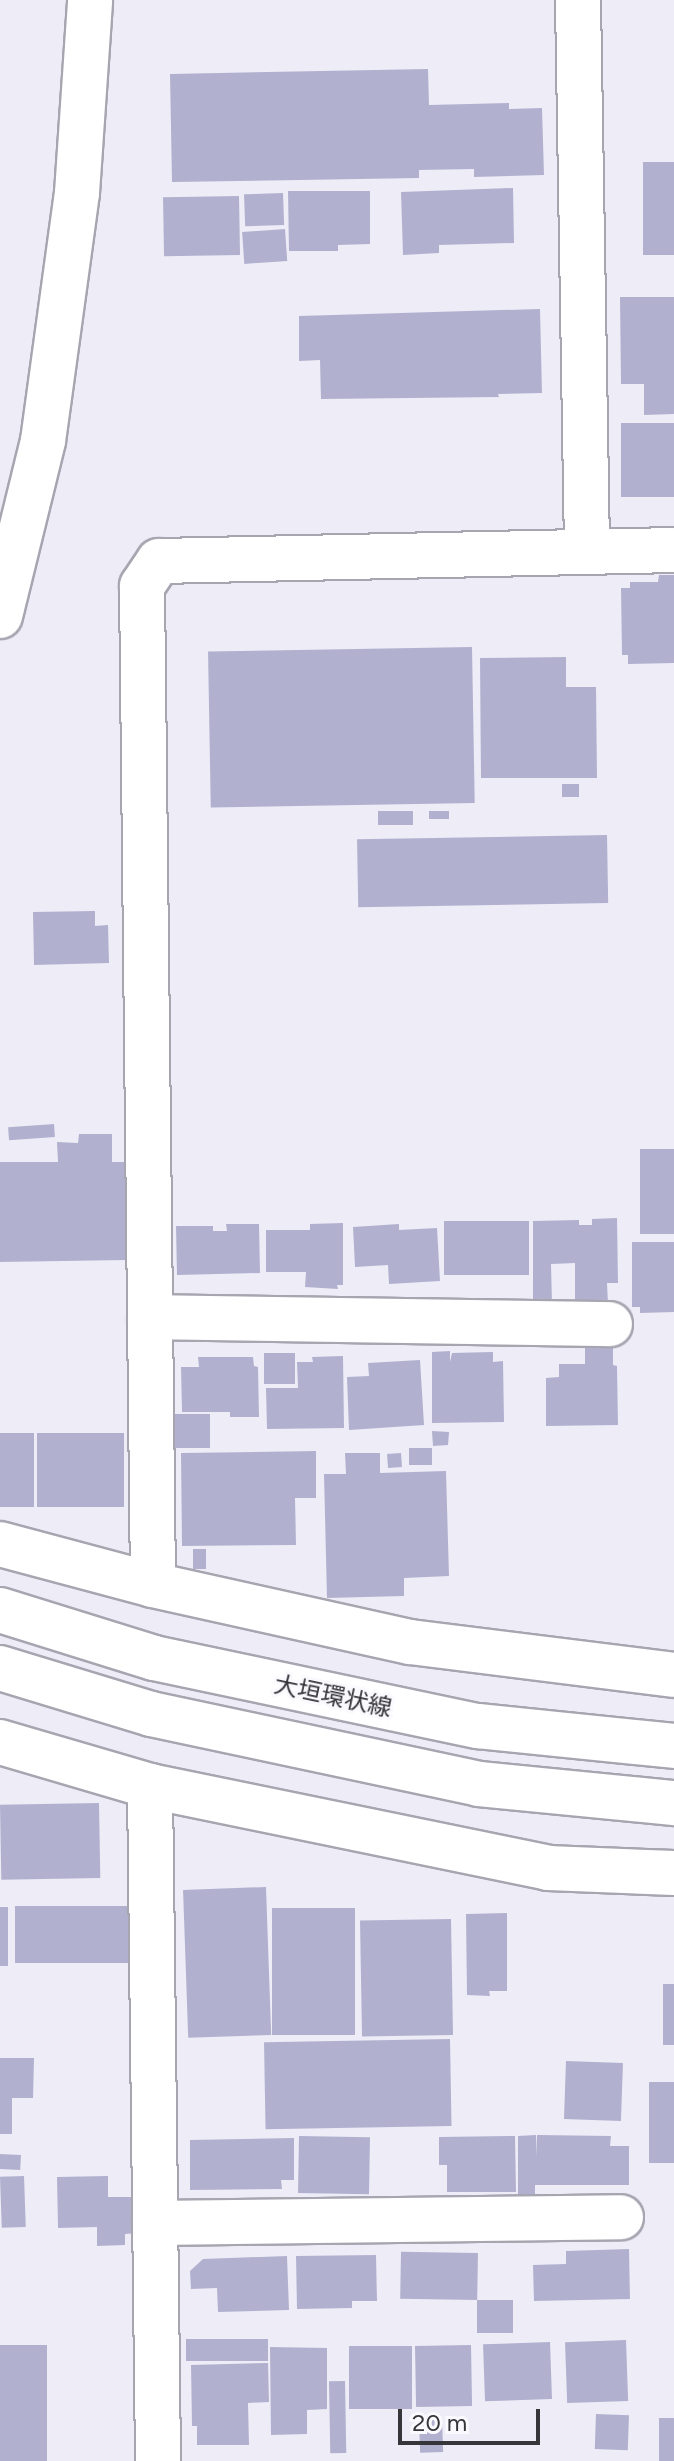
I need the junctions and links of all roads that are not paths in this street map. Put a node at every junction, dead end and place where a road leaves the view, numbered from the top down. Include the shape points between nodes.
1 (90, 0) edge
2 (578, 0) edge
3 (674, 550) edge
4 (587, 551) junction
5 (0, 616) edge
6 (150, 1317) junction
7 (610, 1324) dead end
8 (0, 1544) edge
9 (153, 1585) junction
10 (0, 1610) edge
11 (0, 1668) edge
12 (674, 1675) edge
13 (0, 1742) edge
14 (674, 1746) edge
15 (150, 1786) junction
16 (674, 1803) edge
17 (674, 1873) edge
18 (621, 2217) dead end
19 (155, 2223) junction
20 (158, 2461) edge

1 - 5 street via 77,193 43,441
2 - 4 street
3 - 4 street
4 - 6 street via 159,561 142,586
6 - 7 street
6 - 9 street
8 - 9 street
9 - 12 street via 410,1642
10 - 14 street, 大垣環状線 via 154,1658 478,1726
11 - 16 street via 151,1714 479,1784
13 - 15 street
15 - 17 street via 548,1868
15 - 19 street
18 - 19 street
19 - 20 street

